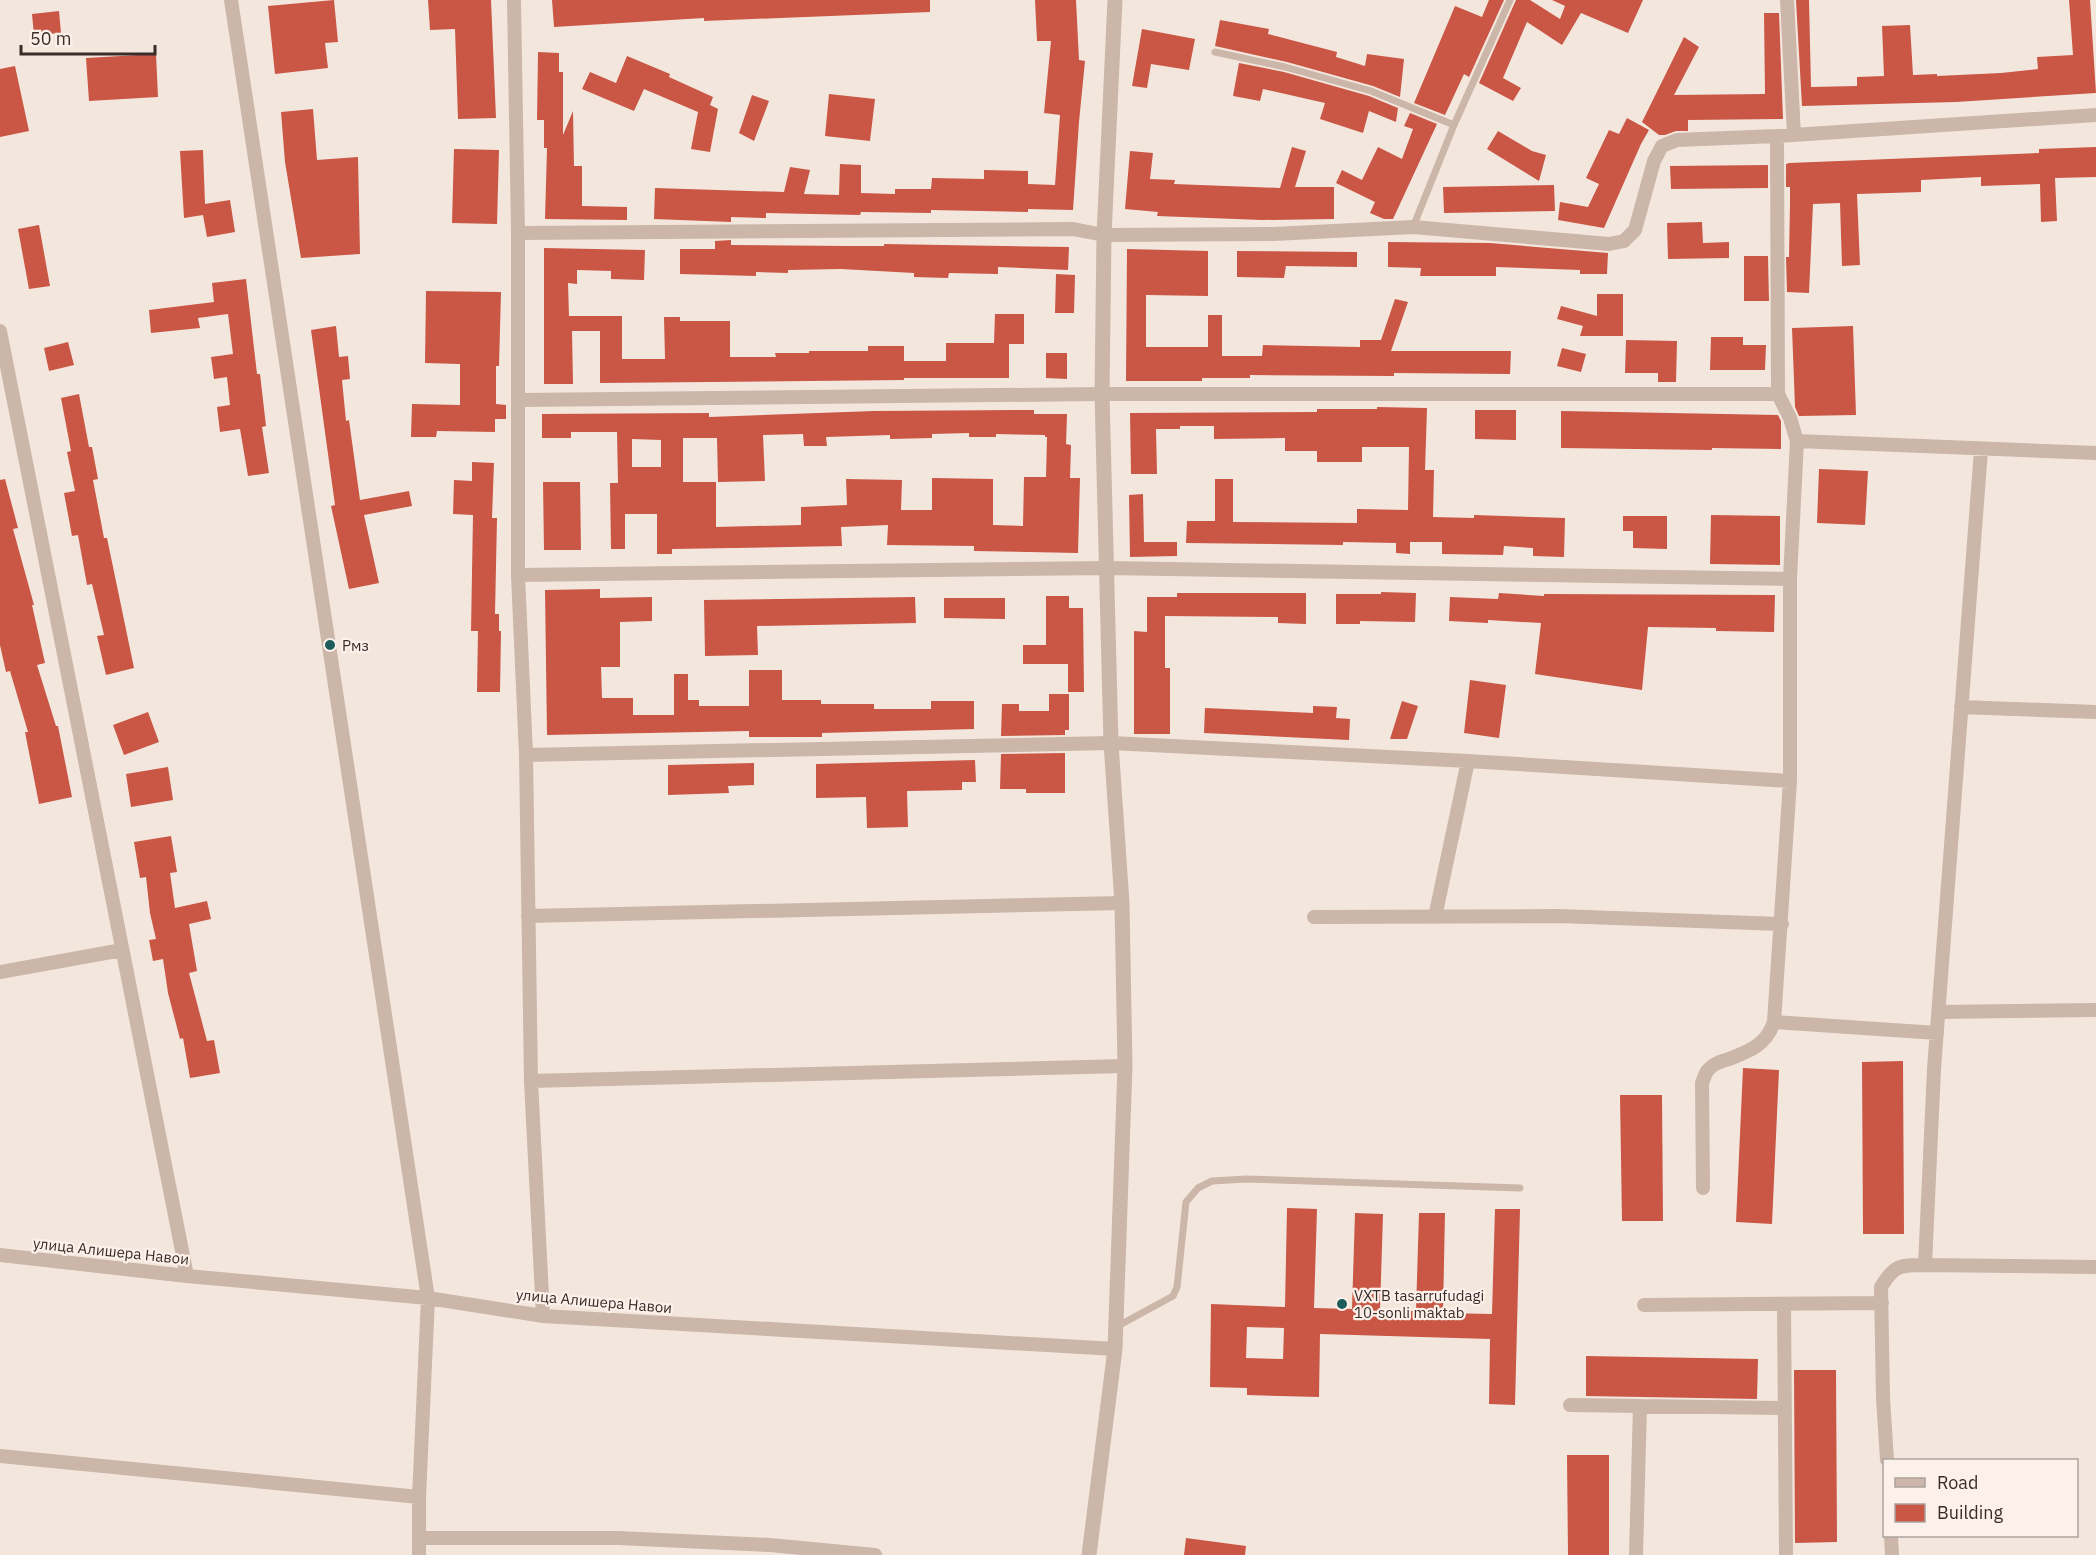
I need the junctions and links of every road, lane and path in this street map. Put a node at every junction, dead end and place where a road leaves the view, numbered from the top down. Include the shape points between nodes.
1 (231, 0) edge
2 (514, 0) edge
3 (1115, 0) edge
4 (1510, 0) edge
5 (1787, 0) edge
6 (1215, 52) dead end
7 (2096, 115) edge
8 (1454, 124) junction
9 (1794, 135) junction
10 (1777, 136) junction
11 (1413, 227) junction
12 (518, 233) junction
13 (1104, 235) junction
14 (0, 332) edge
15 (1102, 394) junction
16 (1778, 394) junction
17 (519, 400) junction
18 (1797, 441) junction
19 (1981, 450) junction
20 (2096, 453) edge
21 (1107, 568) junction
22 (518, 575) junction
23 (1790, 579) junction
24 (1961, 707) junction
25 (2096, 712) edge
26 (1111, 743) junction
27 (526, 755) junction
28 (1468, 761) junction
29 (1790, 781) junction
30 (1122, 903) junction
31 (528, 916) junction
32 (1314, 917) dead end
33 (1435, 917) junction
34 (1782, 924) junction
35 (122, 950) junction
36 (0, 972) edge
37 (2096, 1010) edge
38 (1939, 1012) junction
39 (1774, 1022) junction
40 (1937, 1033) junction
41 (1125, 1066) junction
42 (531, 1081) junction
43 (1520, 1188) dead end
44 (1703, 1188) dead end
45 (0, 1255) edge
46 (1925, 1265) junction
47 (2096, 1267) edge
48 (187, 1276) junction
49 (428, 1298) junction
50 (1882, 1303) junction
51 (1784, 1304) junction
52 (1644, 1305) dead end
53 (543, 1316) junction
54 (1116, 1327) junction
55 (1115, 1349) junction
56 (1570, 1405) dead end
57 (1640, 1406) junction
58 (1785, 1408) junction
59 (0, 1456) edge
60 (1887, 1459) edge
61 (419, 1497) junction
62 (1891, 1537) edge
63 (420, 1538) junction
64 (419, 1555) edge
65 (875, 1555) edge
66 (1089, 1555) edge
67 (1636, 1555) edge
68 (1786, 1555) edge
69 (1892, 1555) edge

1 - 49 street
2 - 12 street
3 - 13 street
4 - 8 lane
5 - 9 street
6 - 8 lane via 1371,91
7 - 9 street
8 - 11 lane
9 - 10 street
10 - 11 street via 1677,140 1662,146 1654,161 1635,230 1624,241 1609,244
10 - 16 street
11 - 13 street via 1274,234
12 - 13 street via 1073,229
12 - 17 street
13 - 15 street
14 - 35 street
15 - 16 street
15 - 17 street
15 - 21 street
16 - 18 street
17 - 22 street
18 - 19 street
18 - 23 street
19 - 20 street
19 - 24 street
21 - 22 street
21 - 23 street
21 - 26 street
22 - 27 street
23 - 29 street
24 - 25 street
24 - 38 street
26 - 27 street
26 - 28 street
26 - 30 street
27 - 31 street
28 - 29 street
28 - 33 street
29 - 34 street
30 - 31 street
30 - 41 street
31 - 42 street
32 - 33 street
33 - 34 street via 1559,916
34 - 39 street
35 - 36 street
35 - 48 street
37 - 38 street
38 - 40 street
39 - 40 street
39 - 44 street via 1770,1035 1756,1047 1707,1070 1702,1083
40 - 46 street
41 - 42 street
41 - 54 street
42 - 53 street
43 - 54 lane via 1212,1181 1198,1188 1186,1202 1173,1296
45 - 48 street, улица Алишера Навои
46 - 47 street
46 - 50 street via 1902,1265 1890,1272 1881,1287
48 - 49 street, улица Алишера Навои
49 - 53 street, улица Алишера Навои
49 - 61 street
50 - 51 street
50 - 60 street
51 - 52 street
51 - 58 street
53 - 55 street, улица Алишера Навои
54 - 55 street
55 - 66 street
56 - 57 street
57 - 58 street
57 - 67 street
58 - 68 street
59 - 61 street
61 - 63 street
62 - 69 street
63 - 64 street
63 - 65 street via 618,1538 770,1545

